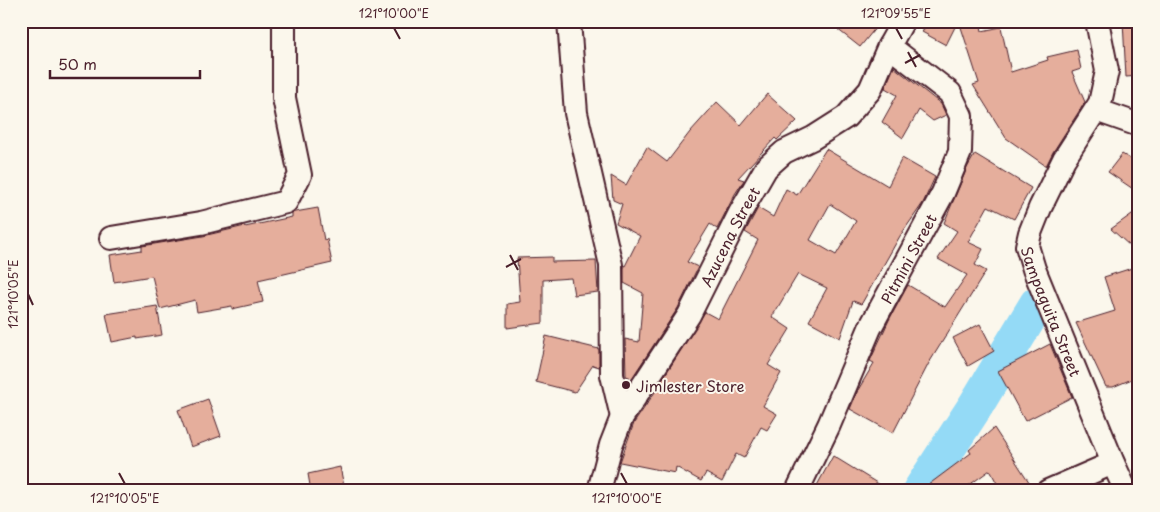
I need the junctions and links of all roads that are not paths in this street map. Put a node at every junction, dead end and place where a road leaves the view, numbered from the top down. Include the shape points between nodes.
1 (284, 21) edge
2 (569, 21) edge
3 (903, 21) edge
4 (1097, 21) edge
5 (889, 46) junction
6 (1096, 110) junction
7 (1139, 125) edge
8 (111, 238) dead end
9 (622, 417) junction
10 (1112, 463) junction
11 (593, 490) edge
12 (797, 491) edge
13 (1048, 491) edge
14 (1126, 491) edge

1 - 8 street via 284,98 300,175 286,202 201,223
2 - 9 street via 576,113 611,266 612,375
3 - 5 street, Azucena Street
4 - 6 street, Sampaguita Street via 1107,71
5 - 9 street, Azucena Street via 870,90 846,117 784,152 766,168 689,315
5 - 12 street, Pitmini Street via 950,93 961,116 960,152 943,193 870,328
6 - 7 street
6 - 10 street, Sampaguita Street via 1064,158 1040,208 1027,246
9 - 11 street, Azucena Street
10 - 13 street
10 - 14 street, Sampaguita Street

